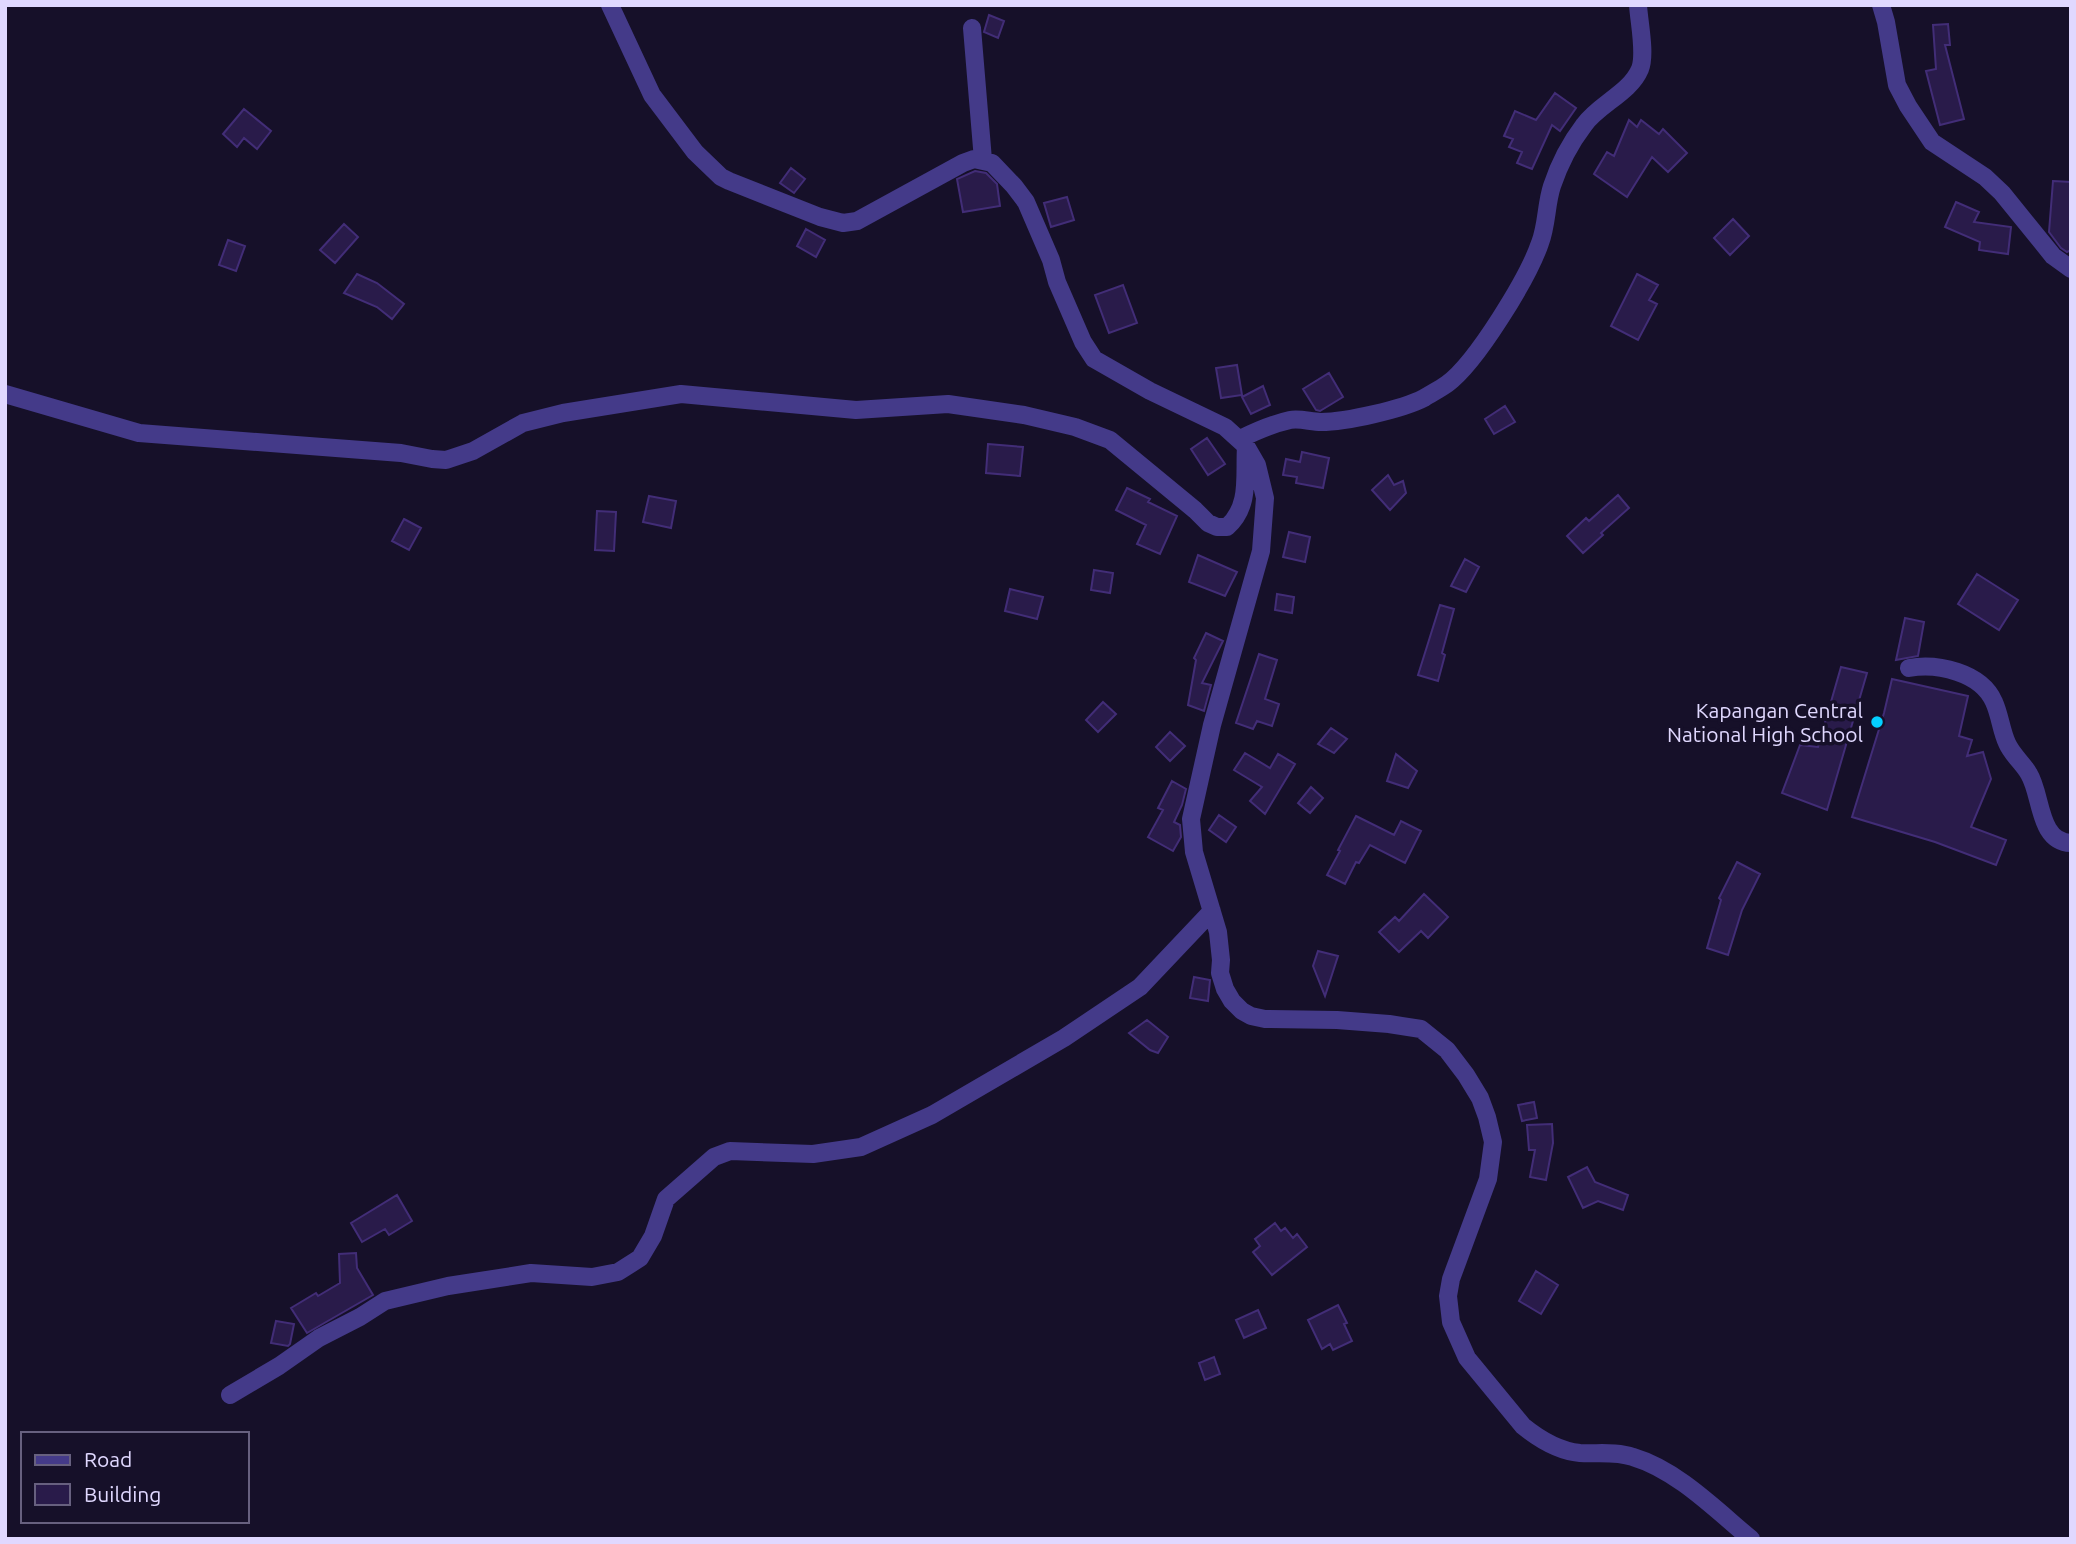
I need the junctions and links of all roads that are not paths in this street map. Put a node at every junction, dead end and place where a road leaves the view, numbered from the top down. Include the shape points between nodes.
1 (610, 5) edge
2 (1638, 5) edge
3 (1881, 5) edge
4 (972, 28) dead end
5 (983, 160) junction
6 (2071, 269) edge
7 (5, 394) edge
8 (1243, 443) junction
9 (1909, 668) dead end
10 (2071, 843) edge
11 (1212, 911) junction
12 (230, 1395) dead end
13 (1751, 1539) edge

1 - 5 street via 652,95 695,152 729,181 843,223 857,221 963,163
2 - 8 street via 1642,60 1638,74 1584,124 1552,187 1536,253 1508,305 1460,372 1420,400 1356,418 1293,419 1258,430
3 - 6 street via 1897,86 1932,142 1985,177 2053,256
4 - 5 street
5 - 8 street via 1002,172 1026,202 1094,359 1225,428
7 - 8 street via 139,433 446,460 473,451 523,423 681,394 856,410 948,404 1024,415 1110,440 1217,527 1227,527 1241,510 1245,496
8 - 11 street via 1257,465 1265,498 1261,551 1191,819 1194,852
9 - 10 street via 1928,666 1956,672 1984,687 2009,747 2035,786 2043,820 2060,841
11 - 12 street via 1140,987 1064,1038 932,1115 862,1147 813,1154 730,1151 714,1157 666,1199 640,1258 618,1272 592,1277 531,1273 385,1301
11 - 13 street via 1222,960 1220,973 1225,989 1242,1011 1265,1019 1337,1020 1422,1029 1447,1050 1480,1098 1493,1142 1488,1179 1451,1279 1451,1322 1467,1359 1523,1426 1553,1446 1576,1453 1632,1456 1663,1469

